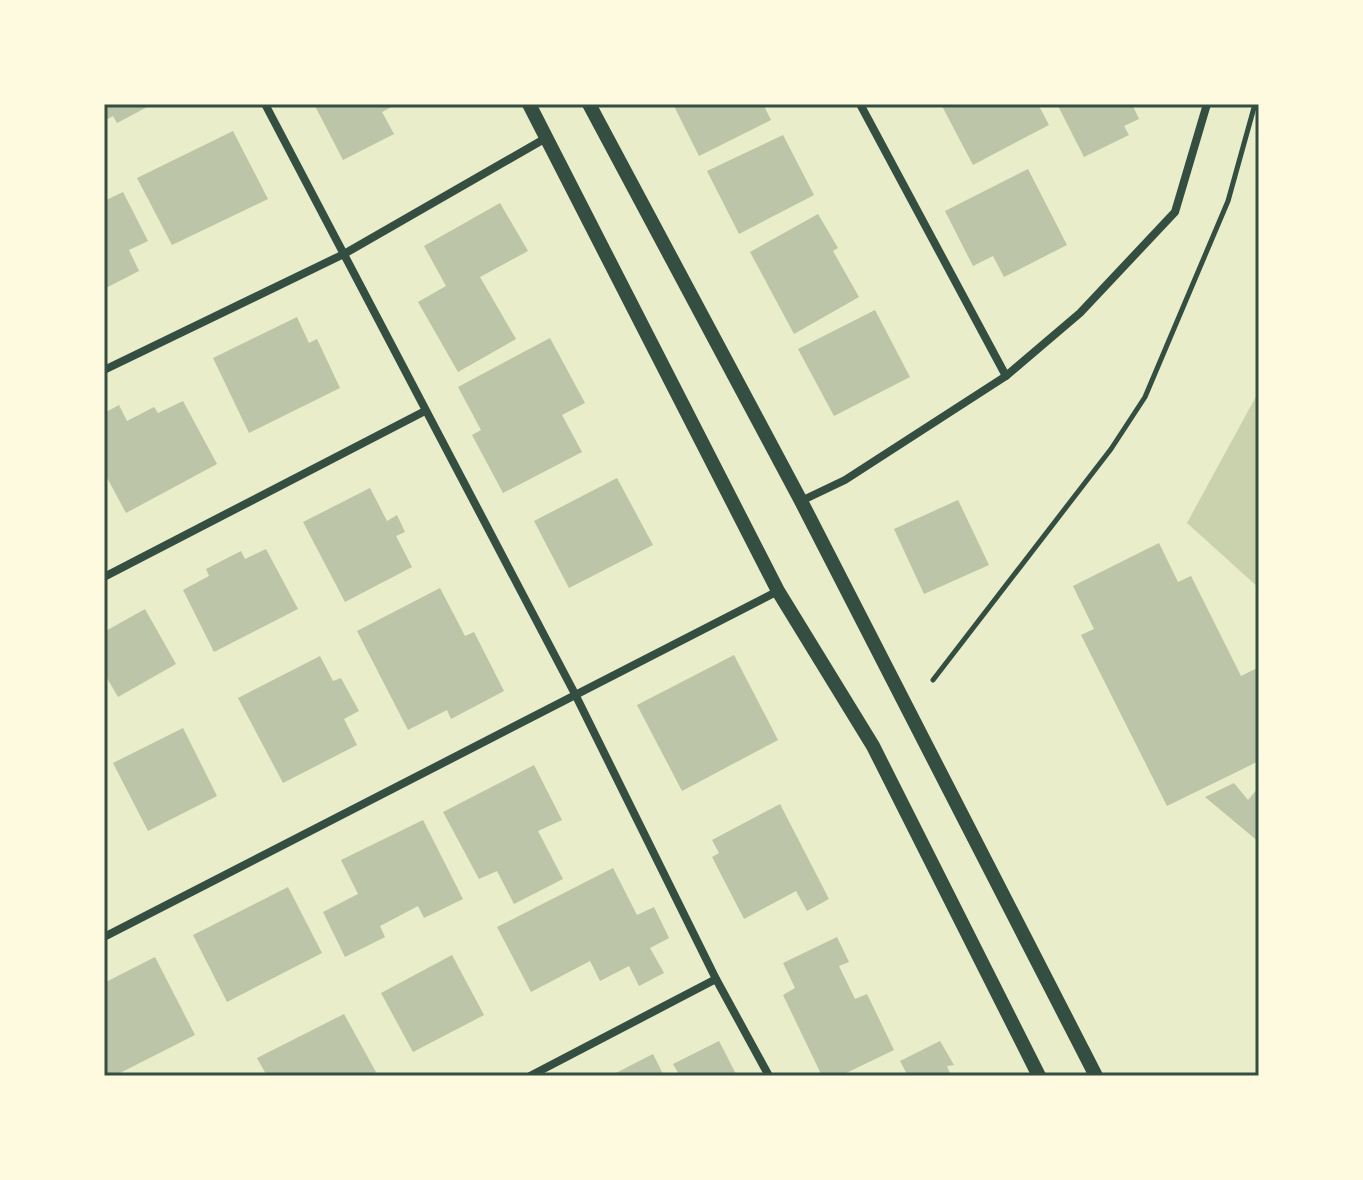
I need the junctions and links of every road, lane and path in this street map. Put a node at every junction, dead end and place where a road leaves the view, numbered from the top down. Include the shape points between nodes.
1 (265, 104) edge
2 (529, 104) edge
3 (589, 104) edge
4 (860, 104) edge
5 (1207, 104) edge
6 (1255, 104) edge
7 (546, 138) junction
8 (344, 254) junction
9 (104, 370) edge
10 (1006, 376) junction
11 (425, 411) junction
12 (801, 501) junction
13 (104, 577) edge
14 (778, 591) junction
15 (575, 694) junction
16 (907, 709) junction
17 (104, 937) edge
18 (716, 979) junction
19 (530, 1076) edge
20 (769, 1076) edge
21 (1039, 1076) edge
22 (1096, 1076) edge

1 - 8 street
2 - 7 street
3 - 12 street
4 - 10 street
5 - 10 street via 1175,212 1080,313
6 - 16 path via 1228,201 1145,397 1102,461
7 - 8 street
7 - 14 street
8 - 9 street
8 - 11 street
10 - 12 street via 845,480
11 - 13 street
11 - 15 street
12 - 16 street
14 - 15 street
14 - 21 street via 873,746
15 - 17 street
15 - 18 street
16 - 22 street
18 - 19 street
18 - 20 street

